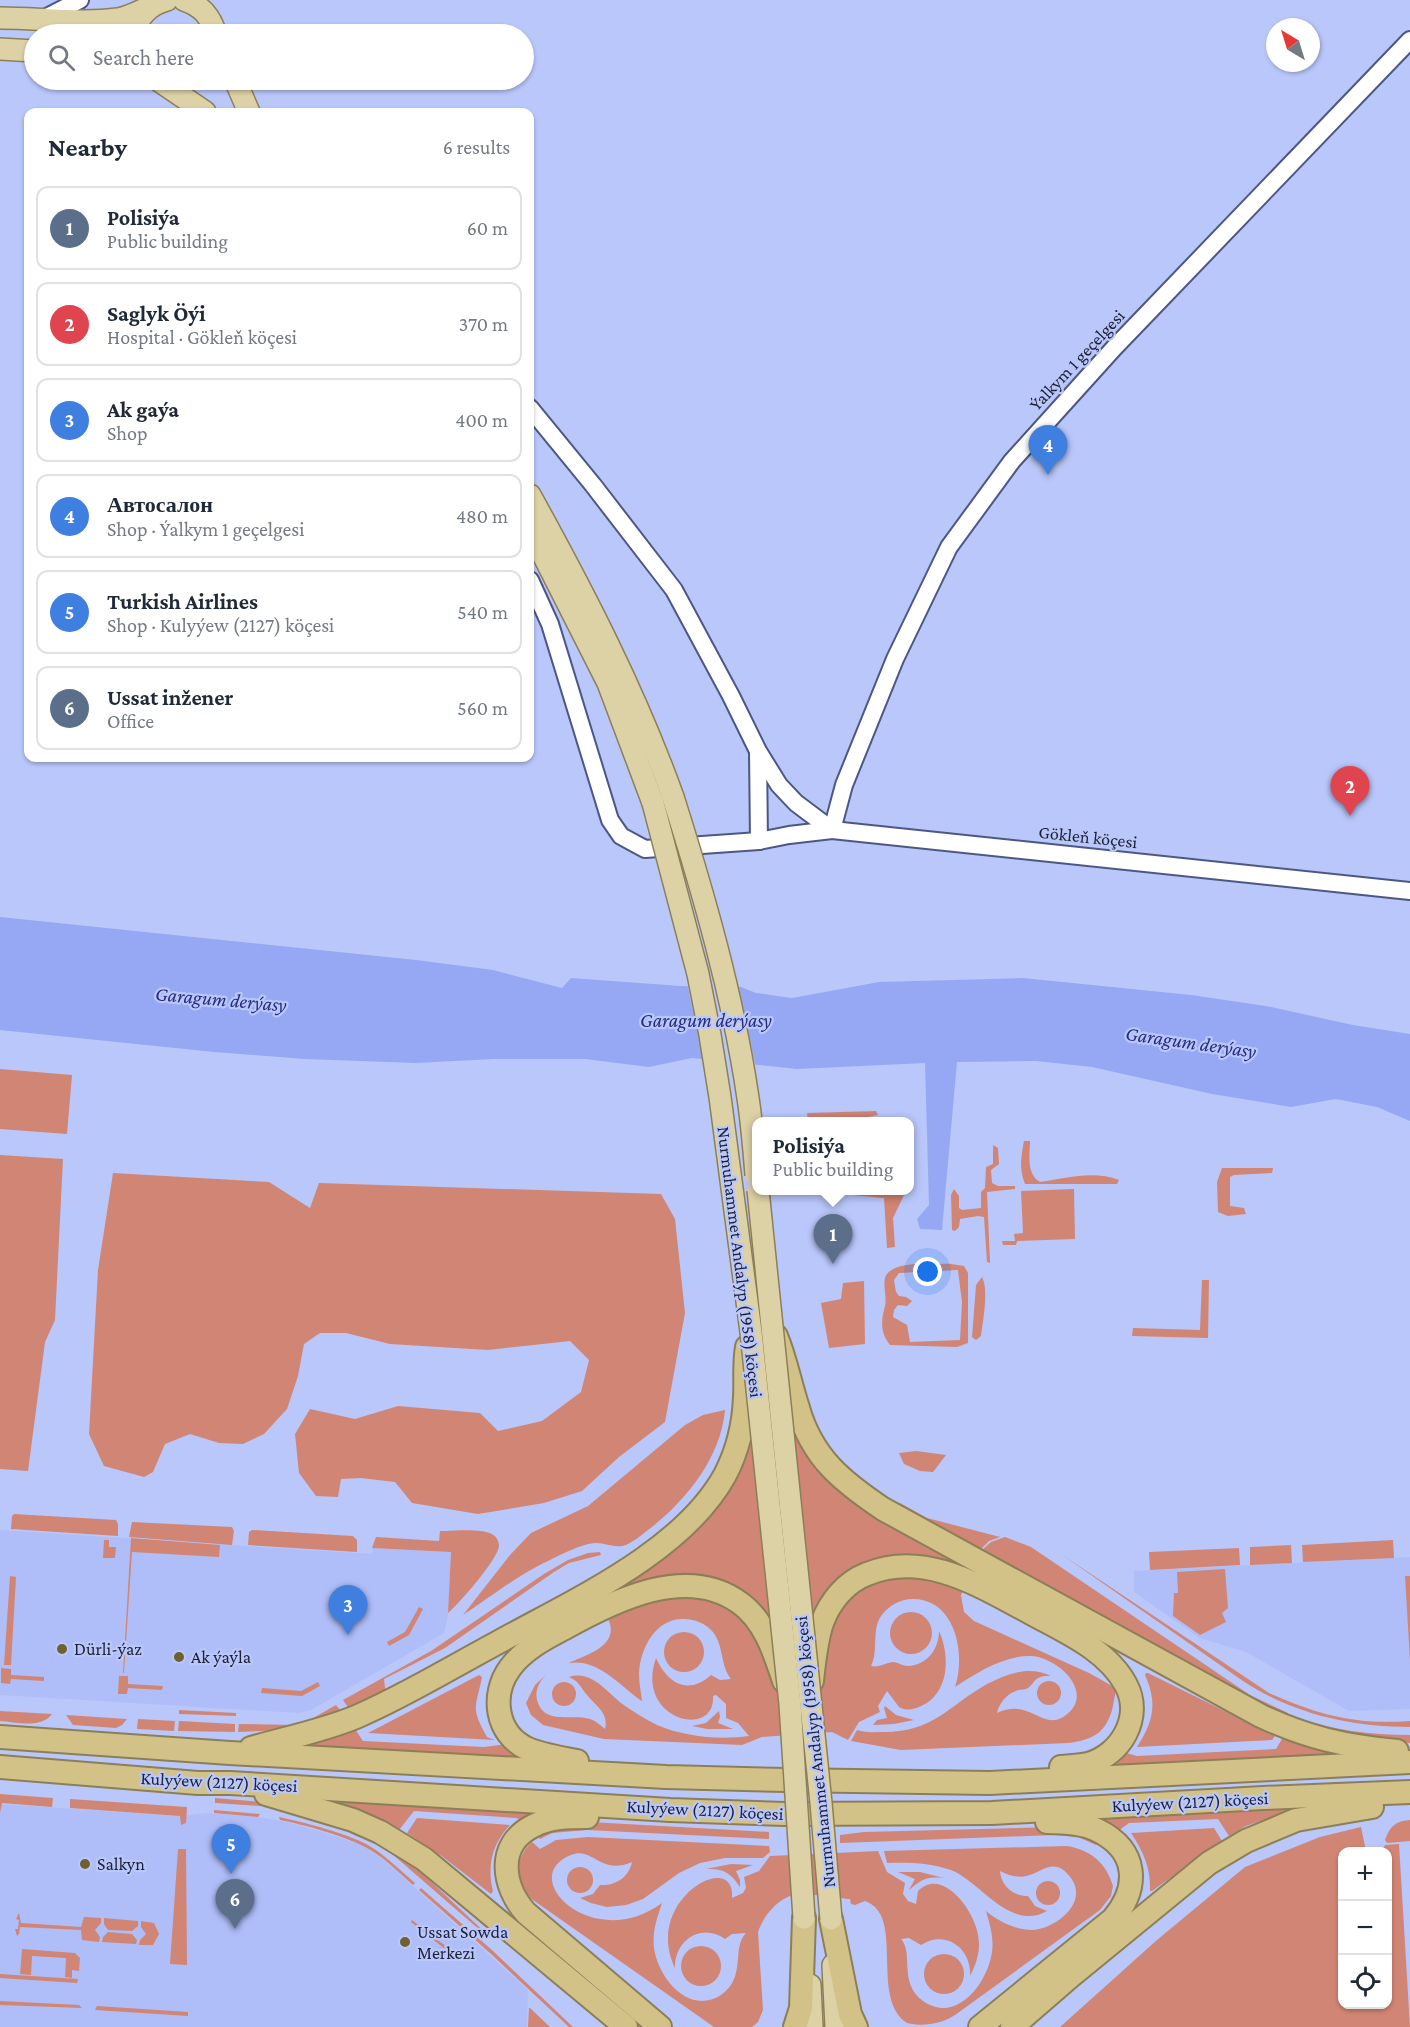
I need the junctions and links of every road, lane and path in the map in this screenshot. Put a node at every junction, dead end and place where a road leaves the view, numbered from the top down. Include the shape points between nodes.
1 (80, 0) edge
2 (184, 0) edge
3 (157, 2) edge
4 (0, 18) edge
5 (43, 19) junction
6 (211, 20) edge
7 (138, 24) edge
8 (1410, 40) edge
9 (0, 49) edge
10 (24, 50) edge
11 (173, 90) edge
12 (239, 90) edge
13 (199, 108) edge
14 (247, 108) edge
15 (534, 413) edge
16 (534, 502) edge
17 (534, 537) edge
18 (534, 589) edge
19 (758, 751) junction
20 (832, 830) junction
21 (759, 841) junction
22 (1410, 891) edge
23 (752, 1136) edge
24 (758, 1195) edge
25 (774, 1331) junction
26 (751, 1332) junction
27 (991, 1580) junction
28 (582, 1607) junction
29 (800, 1702) junction
30 (0, 1737) edge
31 (230, 1753) junction
32 (1410, 1753) edge
33 (1410, 1762) edge
34 (0, 1767) edge
35 (666, 1777) junction
36 (230, 1783) junction
37 (990, 1783) junction
38 (1410, 1792) edge
39 (1410, 1801) edge
40 (670, 1810) junction
41 (992, 1813) junction
42 (804, 1918) junction
43 (831, 1919) junction
44 (626, 2027) edge
45 (660, 2027) edge
46 (795, 2027) edge
47 (812, 2027) edge
48 (836, 2027) edge
49 (856, 2027) edge
50 (980, 2027) edge
51 (1012, 2027) edge

1 - 5 street
2 - 6 main road via 196,4
3 - 5 main road via 121,19
3 - 7 main road
4 - 5 main road
8 - 20 street, Ýalkym 1 geçelgesi via 1114,348 1012,461 954,539 895,659 844,785
9 - 10 main road
11 - 13 main road
12 - 14 main road
15 - 19 street via 674,590
16 - 23 main road, Nurmuhammet Andalyp (1958) köçesi, bridge via 625,678 674,797 695,864 735,1030
17 - 26 main road, Nurmuhammet Andalyp (1958) köçesi, bridge via 608,683 652,803 710,1035
18 - 21 street, Gökleň köçesi via 550,624 610,820 621,836 645,849
19 - 20 street via 779,785
19 - 21 street
20 - 21 street, Gökleň köçesi
20 - 22 street, Gökleň köçesi
24 - 25 main road, Nurmuhammet Andalyp (1958) köçesi, bridge
25 - 27 highway via 804,1425 838,1475
25 - 29 main road, Nurmuhammet Andalyp (1958) köçesi, bridge
26 - 28 highway via 745,1359 742,1431 724,1476 698,1513
26 - 29 main road, Nurmuhammet Andalyp (1958) köçesi, bridge
27 - 29 highway, bridge via 906,1565 878,1569 855,1579 834,1600 822,1623
27 - 32 highway via 1287,1729 1350,1746
27 - 37 highway via 1096,1652 1113,1668 1126,1685 1132,1716 1123,1740 1106,1756 1088,1764 1023,1771
28 - 29 highway, bridge via 660,1588 694,1586 722,1593 749,1611 765,1633
28 - 31 highway via 355,1717
28 - 35 highway via 519,1658 503,1678 498,1695 504,1725 527,1748 556,1757 637,1767
29 - 42 main road, Nurmuhammet Andalyp (1958) köçesi, bridge
29 - 43 main road, Nurmuhammet Andalyp (1958) köçesi, bridge
30 - 31 highway, Kulyýew (2127) köçesi
31 - 35 highway, Kulyýew (2127) köçesi
33 - 37 highway, Kulyýew (2127) köçesi
34 - 36 highway, Kulyýew (2127) köçesi
35 - 37 highway, Kulyýew (2127) köçesi
36 - 40 highway, Kulyýew (2127) köçesi
36 - 44 highway via 353,1820 401,1844
38 - 41 highway, Kulyýew (2127) köçesi
39 - 51 highway via 1296,1820 1246,1841 1209,1863
40 - 41 highway, Kulyýew (2127) köçesi
40 - 45 highway via 640,1820 574,1817 544,1821 519,1837 507,1862 508,1884 526,1913
41 - 50 highway via 1016,1821 1084,1825 1097,1830 1125,1853 1132,1873 1127,1898 1113,1919
42 - 46 highway via 801,2008
42 - 47 main road, Nurmuhammet Andalyp (1958) köçesi
43 - 48 main road, Nurmuhammet Andalyp (1958) köçesi
43 - 49 highway

